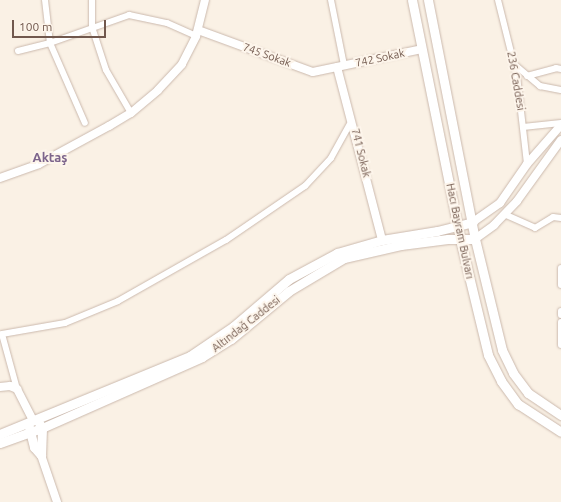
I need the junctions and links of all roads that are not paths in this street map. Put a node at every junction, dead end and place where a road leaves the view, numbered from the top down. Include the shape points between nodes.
1 (45, 0) edge
2 (92, 0) edge
3 (205, 0) edge
4 (331, 0) edge
5 (412, 0) edge
6 (428, 0) edge
7 (498, 0) edge
8 (92, 27) junction
9 (197, 33) junction
10 (50, 43) junction
11 (422, 49) junction
12 (18, 50) dead end
13 (514, 64) junction
14 (340, 66) junction
15 (561, 70) edge
16 (527, 76) junction
17 (561, 90) edge
18 (131, 113) junction
19 (85, 123) dead end
20 (561, 124) edge
21 (348, 125) dead end
22 (523, 127) junction
23 (561, 140) edge
24 (527, 164) junction
25 (0, 178) edge
26 (504, 214) junction
27 (561, 218) edge
28 (473, 222) junction
29 (458, 226) junction
30 (460, 239) junction
31 (475, 239) junction
32 (382, 240) junction
33 (561, 268) edge
34 (561, 285) edge
35 (561, 311) edge
36 (561, 315) edge
37 (561, 322) edge
38 (561, 345) edge
39 (0, 387) edge
40 (16, 388) junction
41 (561, 415) edge
42 (32, 420) junction
43 (42, 428) junction
44 (30, 432) junction
45 (561, 432) edge
46 (0, 434) edge
47 (0, 443) edge
48 (41, 455) junction
49 (57, 502) edge

1 - 10 street
2 - 8 street
3 - 9 street
4 - 14 street
5 - 11 main road, Hacı Bayram Bulvarı
6 - 28 main road, Hacı Bayram Bulvarı
7 - 13 street, 236 Caddesi
8 - 9 street, 745 Sokak via 129,16 167,23
8 - 10 street, 745 Sokak
8 - 18 street via 106,70
9 - 14 street, 745 Sokak via 313,72
9 - 18 street via 176,71
10 - 12 street, 745 Sokak
10 - 19 street
11 - 14 street, 742 Sokak
11 - 29 main road, Hacı Bayram Bulvarı
13 - 16 street
13 - 22 street, 236 Caddesi
14 - 32 street, 741 Sokak
15 - 16 street via 556,68
16 - 17 street via 540,86
18 - 25 street via 43,162
20 - 22 street
20 - 24 street
21 - 40 street via 331,158 305,186 226,240 118,301 65,323 2,334
22 - 24 street, 236 Caddesi
23 - 26 street via 517,201
24 - 28 street via 500,203
26 - 27 street via 535,228 553,217
26 - 31 street
28 - 29 main road, Altındağ Caddesi
28 - 31 main road, Hacı Bayram Bulvarı
29 - 30 main road, Hacı Bayram Bulvarı
29 - 32 main road, Altındağ Caddesi
30 - 31 main road, Altındağ Caddesi
30 - 43 main road, Altındağ Caddesi via 401,245 344,258 289,291 231,339 206,355
30 - 45 main road, Hacı Bayram Bulvarı via 488,355 500,381 518,404
31 - 41 main road, Hacı Bayram Bulvarı via 502,350 510,368 528,393
32 - 42 main road, Altındağ Caddesi via 348,249 304,270 276,289 230,330 190,356 80,403
33 - 34 street
35 - 36 street
37 - 38 street
39 - 40 street
40 - 42 street
42 - 43 main road
42 - 44 main road
42 - 46 main road, Altındağ Caddesi
43 - 44 main road, Altındağ Caddesi
43 - 48 main road
44 - 47 main road, Altındağ Caddesi
44 - 48 main road via 34,447
48 - 49 street

